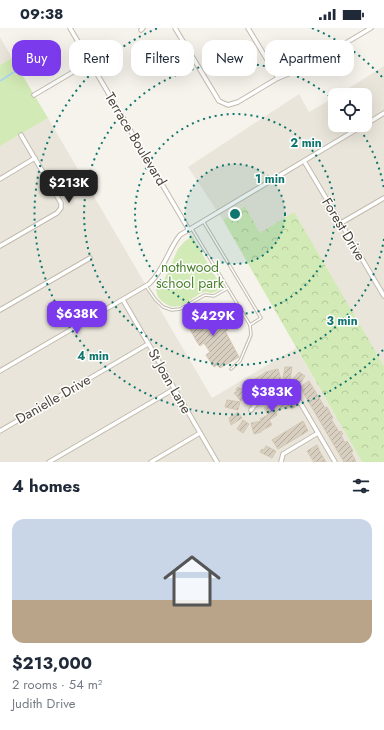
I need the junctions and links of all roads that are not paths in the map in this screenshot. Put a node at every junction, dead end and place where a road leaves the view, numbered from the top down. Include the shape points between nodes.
1 (70, 28) edge
2 (175, 28) edge
3 (248, 28) edge
4 (371, 28) edge
5 (77, 40) edge
6 (69, 74) edge
7 (98, 76) edge
8 (278, 78) junction
9 (34, 95) dead end
10 (384, 113) edge
11 (372, 121) edge
12 (353, 132) edge
13 (21, 135) dead end
14 (35, 158) junction
15 (304, 161) junction
16 (0, 179) edge
17 (384, 198) edge
18 (203, 221) junction
19 (341, 223) junction
20 (191, 229) junction
21 (0, 246) edge
22 (90, 258) dead end
23 (146, 286) junction
24 (228, 288) junction
25 (384, 296) edge
26 (123, 300) junction
27 (0, 310) edge
28 (250, 325) junction
29 (148, 344) junction
30 (231, 370) dead end
31 (0, 371) edge
32 (174, 389) junction
33 (251, 410) dead end
34 (0, 431) edge
35 (200, 433) junction
36 (318, 433) junction
37 (54, 461) edge
38 (49, 462) edge
39 (151, 462) edge
40 (217, 462) edge
41 (281, 462) edge
42 (336, 462) edge

1 - 5 street, Terrace Boulevard
2 - 8 street via 222,103 232,105
3 - 8 street
4 - 8 street via 304,68
6 - 9 street
7 - 20 street, Terrace Boulevard
10 - 11 street
12 - 15 street
13 - 14 street
14 - 16 street
14 - 21 street via 61,203 61,208 57,213
15 - 18 street
15 - 19 street, Forest Drive
17 - 19 street
18 - 20 street
18 - 28 lane via 261,318
19 - 25 street, Forest Drive
20 - 23 street via 180,235 160,272
20 - 24 lane
22 - 27 street
23 - 24 lane via 163,307 172,310 180,309 205,295 214,296
23 - 26 street
24 - 28 lane
26 - 29 street, St Joan Lane
26 - 31 street
28 - 30 lane via 250,335 240,361
29 - 32 street, St Joan Lane
29 - 34 street, Danielle Drive
32 - 35 street, St Joan Lane
32 - 37 street
33 - 36 street via 258,400 272,390 287,388 294,392
35 - 39 street
35 - 40 street, St Joan Lane
36 - 41 street via 283,454
36 - 42 street
37 - 38 street

